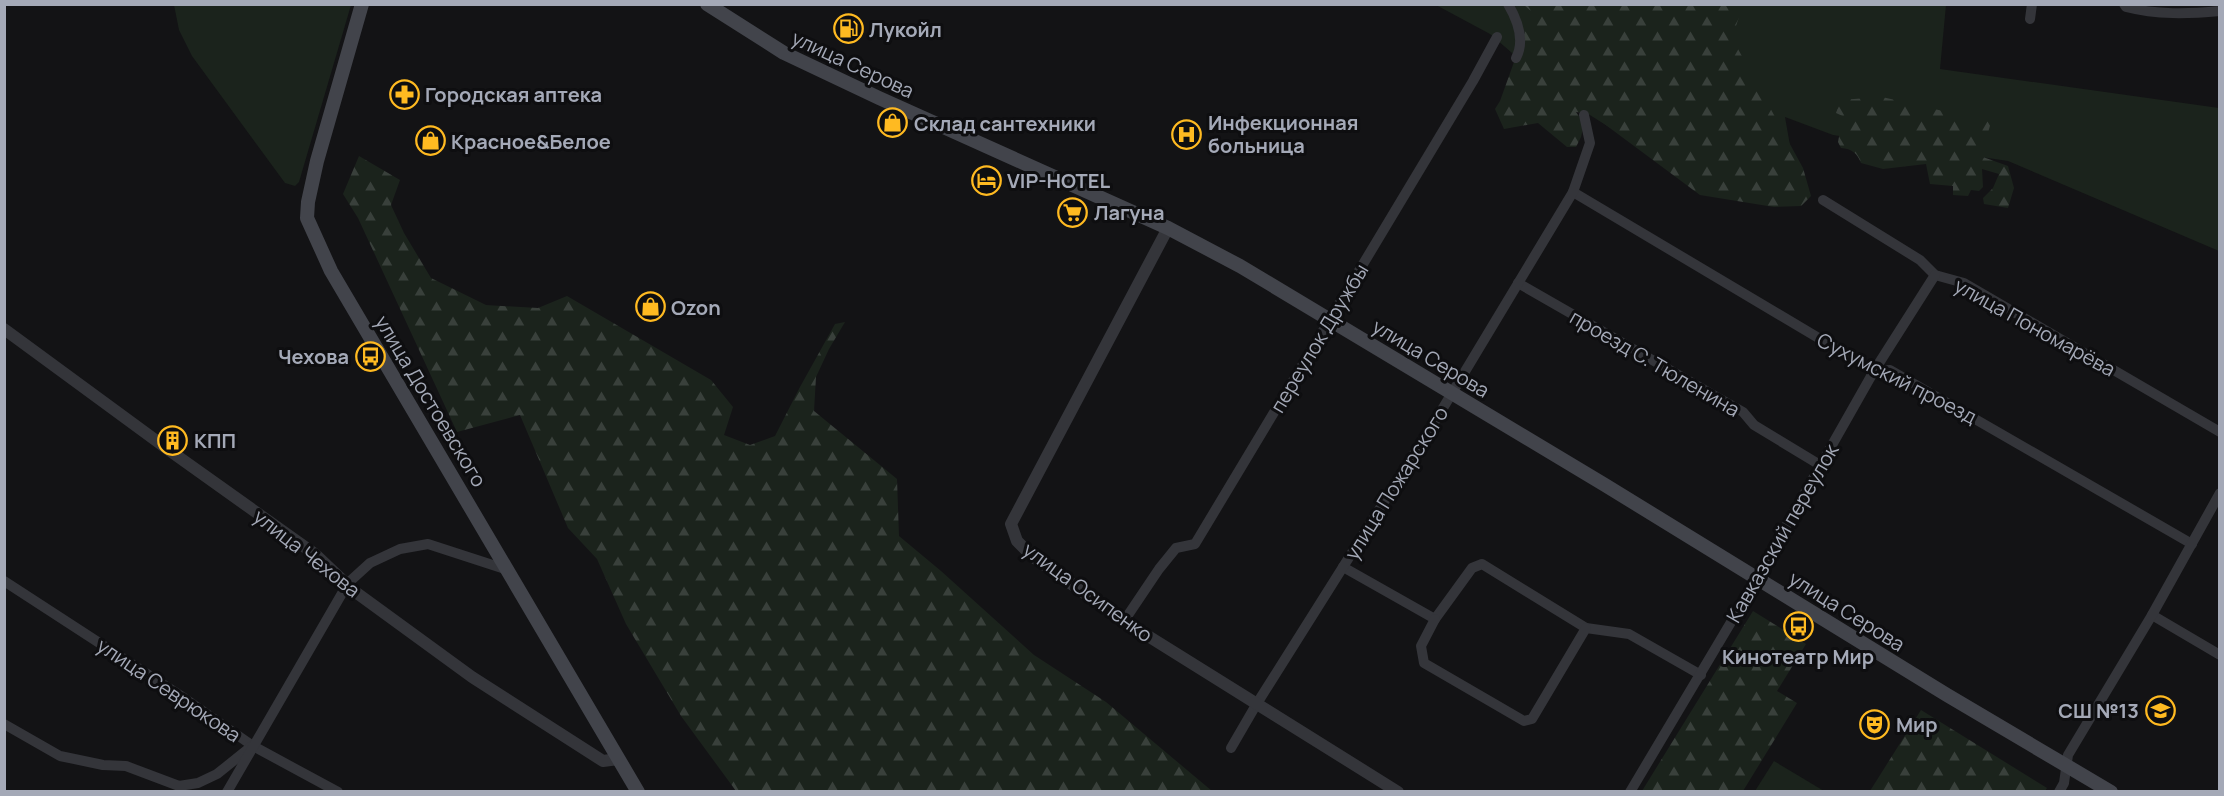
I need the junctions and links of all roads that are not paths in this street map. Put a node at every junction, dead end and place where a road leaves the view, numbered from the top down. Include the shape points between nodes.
1 (362, 4) edge
2 (707, 4) edge
3 (1508, 4) edge
4 (2032, 4) edge
5 (2124, 4) edge
6 (2220, 11) edge
7 (2030, 19) dead end
8 (1497, 37) dead end
9 (1516, 58) dead end
10 (1584, 115) dead end
11 (1573, 192) junction
12 (1823, 200) dead end
13 (1168, 228) junction
14 (1935, 275) junction
15 (1518, 283) junction
16 (1330, 319) junction
17 (4, 328) edge
18 (1874, 371) junction
19 (1452, 393) junction
20 (2220, 432) edge
21 (1820, 465) junction
22 (2220, 493) edge
23 (2192, 544) junction
24 (1343, 567) junction
25 (509, 570) junction
26 (1756, 578) junction
27 (4, 581) edge
28 (348, 583) junction
29 (2152, 615) junction
30 (1435, 619) junction
31 (1124, 621) junction
32 (1586, 628) junction
33 (2220, 655) edge
34 (1701, 675) junction
35 (1256, 705) junction
36 (4, 724) edge
37 (253, 746) junction
38 (1231, 748) dead end
39 (618, 759) junction
40 (2067, 766) junction
41 (227, 792) edge
42 (338, 792) edge
43 (638, 792) edge
44 (1398, 792) edge
45 (1630, 792) edge
46 (2059, 792) edge
47 (2111, 792) edge

1 - 25 main road, улица Достоевского via 317,161 307,218 331,271
2 - 13 main road, улица Серова via 784,53
3 - 9 street via 1520,29
4 - 7 street
5 - 6 street via 2146,12
8 - 16 street, переулок Дружбы
10 - 11 street, улица Пожарского via 1590,143
11 - 15 street, улица Пожарского
11 - 18 street, Сухумский проезд
12 - 14 street, улица Пономарёва via 1920,260
13 - 16 main road, улица Серова
13 - 31 street, улица Осипенко via 1011,524 1017,541 1032,556
14 - 18 street, Кавказский переулок
14 - 20 street, улица Пономарёва via 1964,283
15 - 19 street, улица Пожарского
15 - 21 street, проезд С. Тюленина via 1743,412 1754,425
16 - 19 main road, улица Серова
16 - 31 street, переулок Дружбы via 1195,544 1176,548
17 - 28 street, улица Чехова via 316,555
18 - 21 street, Кавказский переулок
18 - 23 street, Сухумский проезд via 1890,370
19 - 24 street, улица Пожарского
19 - 26 main road, улица Серова
21 - 26 street, Кавказский переулок
22 - 23 street
23 - 29 street
24 - 30 street
24 - 35 street, улица Пожарского
25 - 28 street via 428,543 400,549 370,563
25 - 39 main road, улица Достоевского
26 - 34 street, Кавказский переулок
26 - 40 main road, улица Серова
27 - 37 street, улица Севрюкова
28 - 37 street
28 - 39 street, улица Чехова via 472,677 603,761
29 - 33 street
29 - 40 street via 2068,755
30 - 32 street via 1472,568 1482,564
30 - 32 street via 1421,646 1424,663 1524,721 1532,719
31 - 35 street, улица Осипенко
32 - 34 street via 1629,634
34 - 45 street, Кавказский переулок
35 - 38 street, улица Пожарского
35 - 44 street, улица Осипенко
36 - 37 street via 60,756 126,766 179,786 217,774
37 - 41 street
37 - 42 street, улица Севрюкова
39 - 43 main road, улица Достоевского
40 - 46 street
40 - 47 main road, улица Серова

